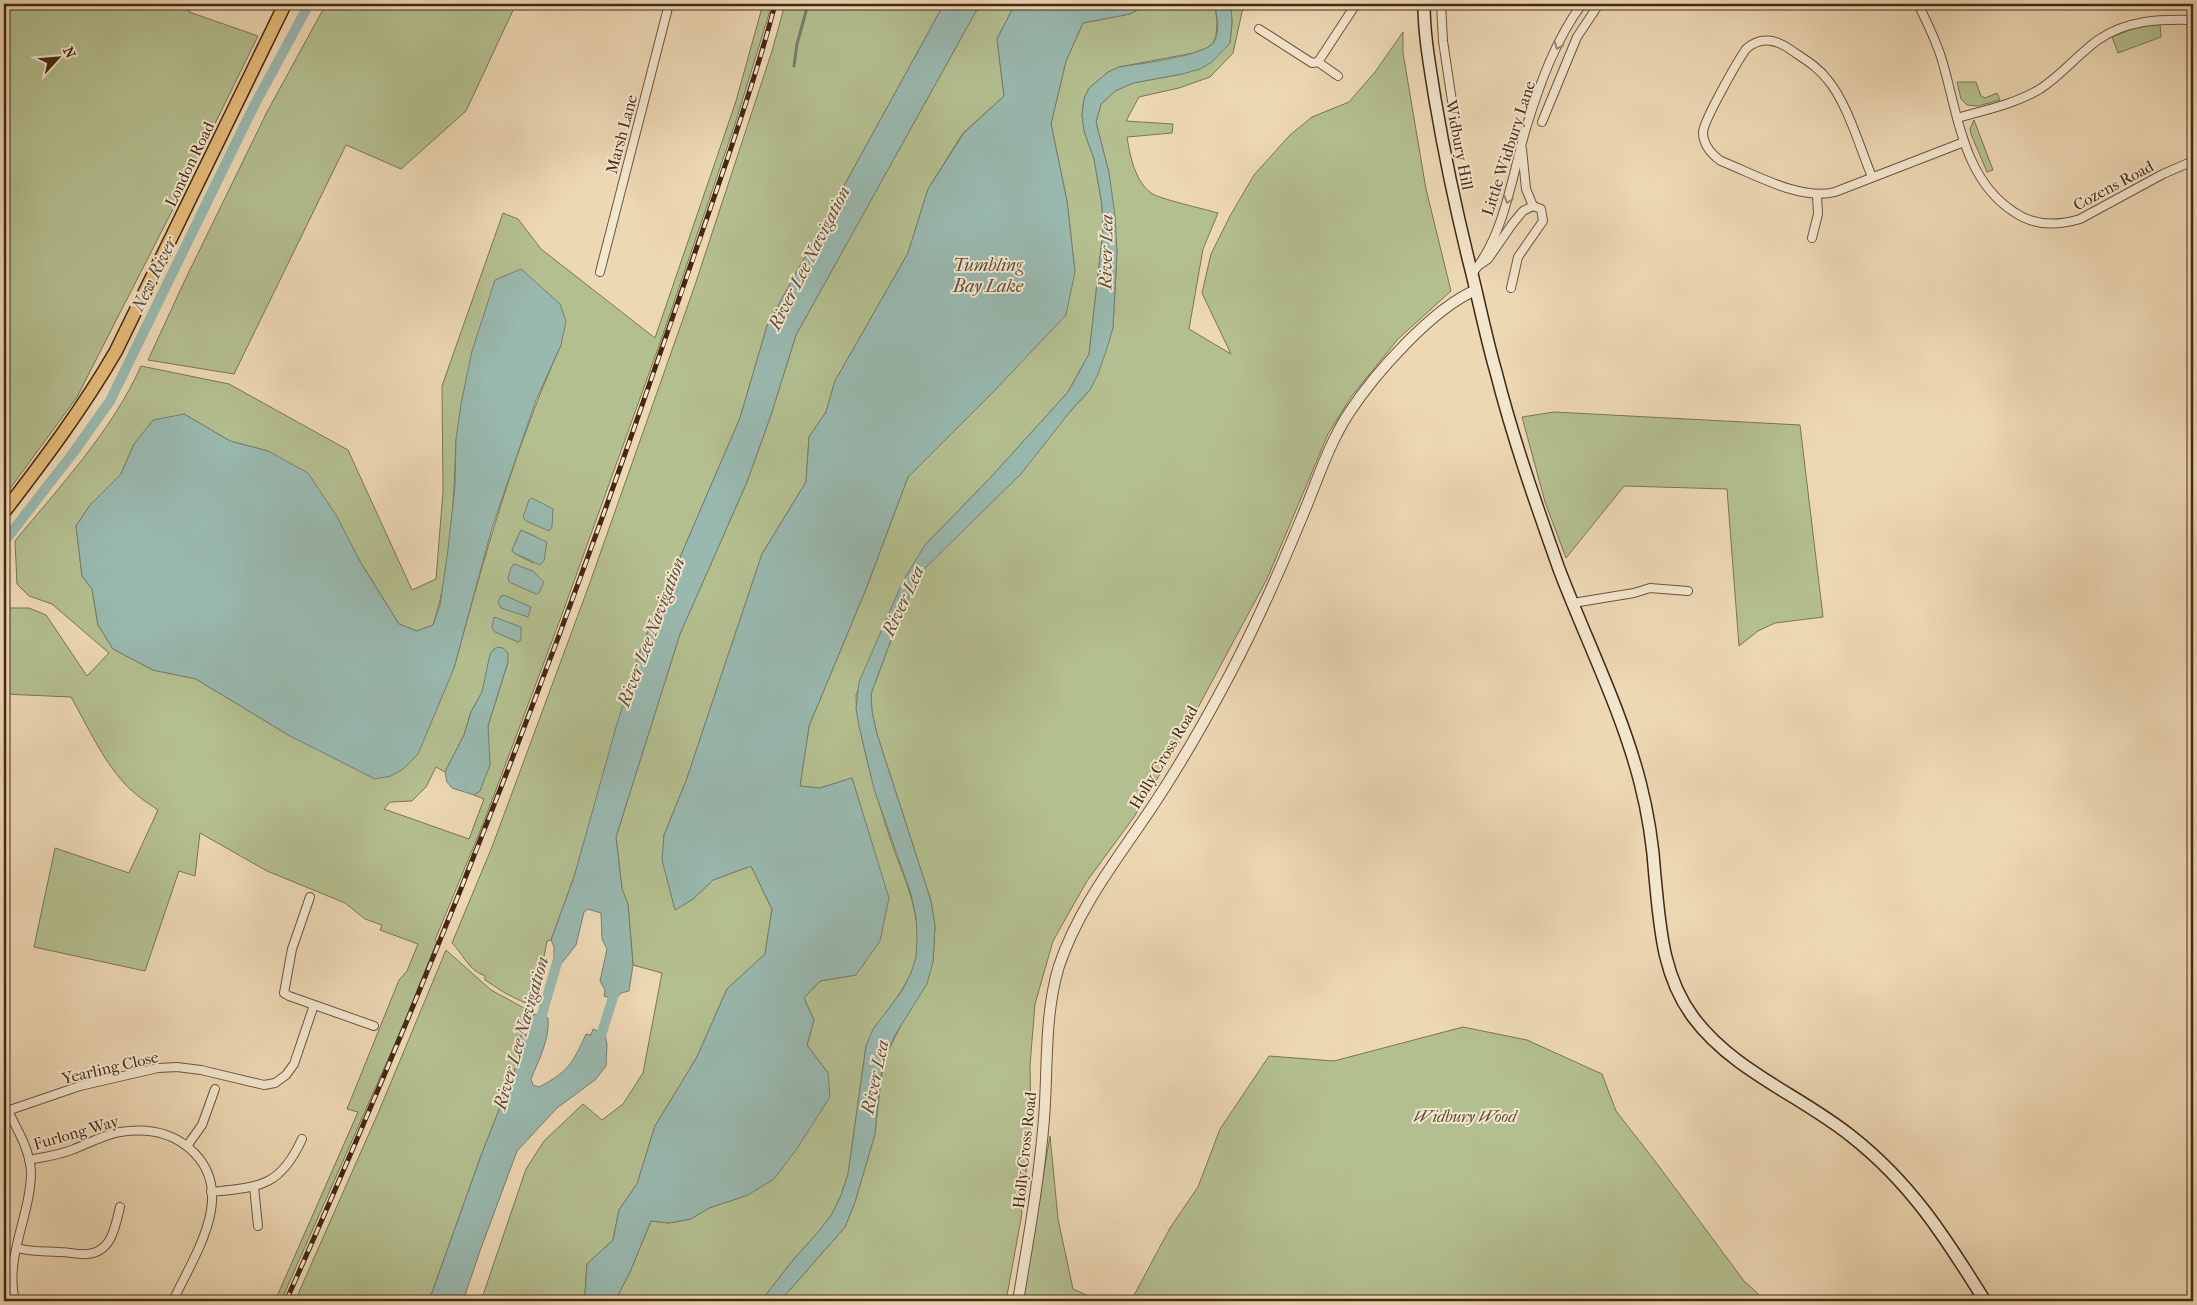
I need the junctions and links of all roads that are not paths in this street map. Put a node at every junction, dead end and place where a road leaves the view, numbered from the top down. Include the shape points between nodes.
1 (284, 4) edge
2 (669, 4) edge
3 (1356, 4) edge
4 (1424, 4) edge
5 (1441, 4) edge
6 (1582, 4) edge
7 (1599, 4) edge
8 (1918, 4) edge
9 (2193, 20) edge
10 (1259, 29) dead end
11 (1318, 62) junction
12 (1338, 76) dead end
13 (1452, 101) dead end
14 (1957, 118) junction
15 (1542, 122) dead end
16 (1964, 142) junction
17 (1522, 145) junction
18 (2193, 161) edge
19 (1872, 177) junction
20 (1817, 195) junction
21 (1533, 206) junction
22 (1812, 238) dead end
23 (1480, 264) junction
24 (600, 272) dead end
25 (1472, 274) junction
26 (1511, 288) dead end
27 (1476, 290) junction
28 (4, 512) edge
29 (4, 588) edge
30 (1688, 590) dead end
31 (4, 597) edge
32 (1573, 603) junction
33 (310, 897) dead end
34 (314, 1004) junction
35 (374, 1026) dead end
36 (216, 1089) dead end
37 (6, 1111) edge
38 (302, 1139) dead end
39 (186, 1146) junction
40 (29, 1160) junction
41 (254, 1187) junction
42 (211, 1192) junction
43 (120, 1207) dead end
44 (258, 1226) dead end
45 (17, 1248) junction
46 (14, 1301) edge
47 (173, 1301) edge
48 (1018, 1301) edge
49 (1985, 1301) edge

1 - 28 main road, London Road via 111,359 60,440
2 - 24 street, Marsh Lane
3 - 11 street
4 - 25 main road, Widbury Hill via 1427,52 1444,153
5 - 13 street
6 -> 17 street, Little Widbury Lane via 1558,43
7 - 15 street via 1577,37
8 - 14 street, Cozens Road via 1942,60
9 - 14 street via 2151,21 2115,31 2098,40 2060,76 2038,90 2010,103
10 - 11 street via 1312,63
11 - 12 street
14 - 16 street, Cozens Road
16 - 18 street, Cozens Road via 1977,173 2001,204 2028,220 2048,224 2070,222 2086,216
16 - 19 street
17 - 21 street via 1526,189
17 -> 23 street, Little Widbury Lane via 1504,210
19 - 20 street via 1835,192
19 - 20 street via 1839,97 1827,78 1809,61 1778,42 1762,40 1753,43 1743,54 1706,122 1703,134 1706,146 1714,157 1795,191
20 - 22 street via 1818,214
21 - 23 street via 1523,211 1488,259
21 - 26 street via 1541,209 1543,221 1518,257
23 - 25 street, Little Widbury Lane
25 - 27 main road, Widbury Hill
27 - 32 main road, Widbury Hill via 1509,417
27 - 48 street, Holly Cross Road via 1443,309 1419,332 1349,413 1331,445 1260,614 1230,675 1158,798 1094,892 1075,927 1051,1000 1040,1158
29 - 31 street
30 - 32 street via 1650,588
32 - 49 main road, Widbury Hill via 1640,782 1652,842 1662,949 1679,996 1714,1041 1767,1082 1828,1119 1900,1180 1924,1208
33 - 34 street via 292,949 284,992
34 - 35 street
34 - 37 street, Yearling Close via 294,1064 275,1083 255,1083 201,1070 158,1068 80,1086
36 - 39 street via 202,1124
37 - 40 street, Furlong Way
38 - 41 street via 282,1172
39 - 40 street, Furlong Way via 158,1132 134,1131 101,1137 67,1152
39 - 42 street, Furlong Way via 204,1167
40 - 45 street, Furlong Way via 30,1180
41 - 42 street
41 - 44 street
42 - 47 street, Furlong Way via 207,1228
43 - 45 street via 112,1237 100,1251 85,1254
45 - 46 street, Furlong Way via 12,1274

